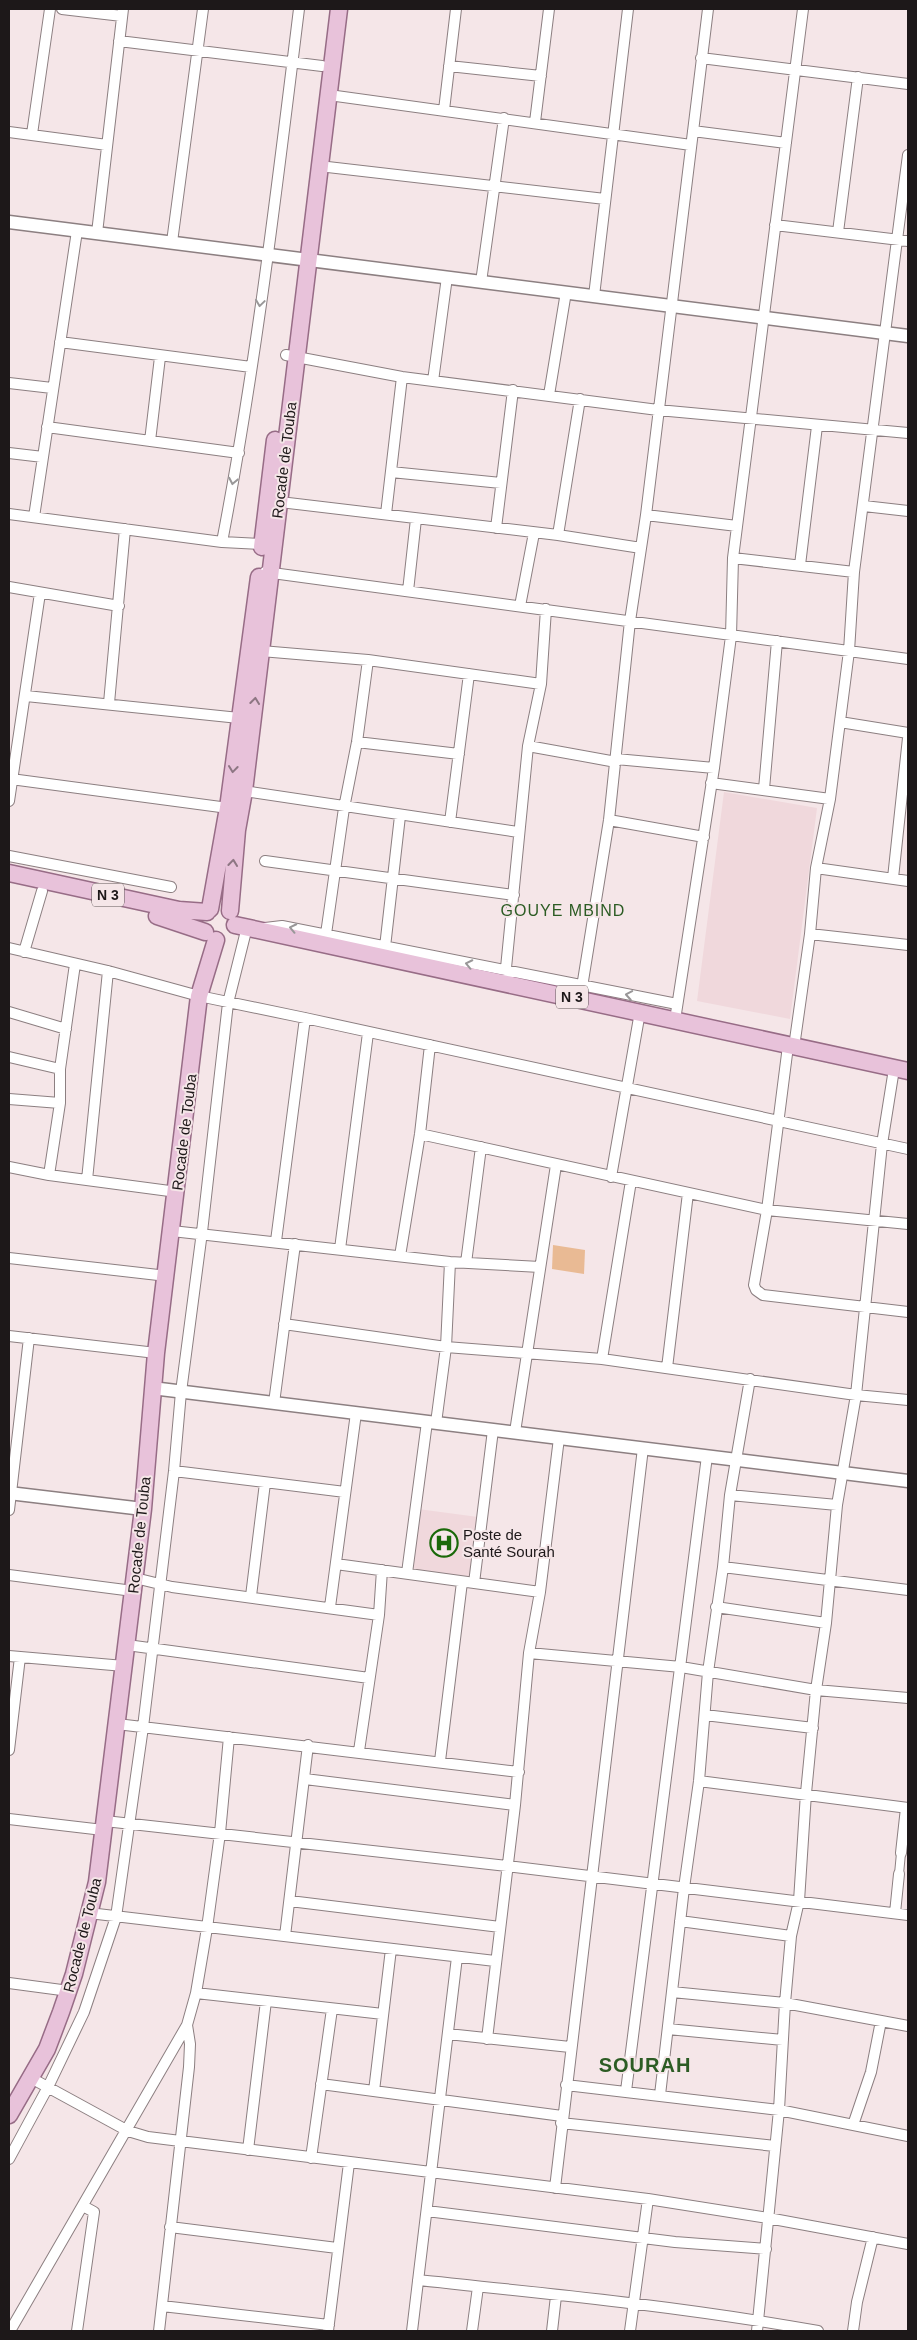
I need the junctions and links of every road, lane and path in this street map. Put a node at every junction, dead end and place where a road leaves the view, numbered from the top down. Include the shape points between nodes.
1 (50, 9) edge
2 (62, 9) edge
3 (203, 9) edge
4 (299, 9) edge
5 (329, 9) edge
6 (339, 9) edge
7 (456, 9) edge
8 (548, 9) edge
9 (628, 9) edge
10 (708, 9) edge
11 (802, 9) edge
12 (123, 12) edge
13 (119, 41) junction
14 (198, 50) junction
15 (701, 58) junction
16 (292, 63) junction
17 (322, 66) junction
18 (450, 66) junction
19 (795, 69) junction
20 (541, 76) junction
21 (858, 77) junction
22 (908, 84) edge
23 (329, 95) junction
24 (444, 110) junction
25 (504, 118) junction
26 (536, 122) junction
27 (693, 131) junction
28 (9, 132) edge
29 (32, 134) junction
30 (614, 134) junction
31 (786, 143) junction
32 (107, 145) junction
33 (691, 145) junction
34 (908, 155) edge
35 (319, 166) junction
36 (494, 186) junction
37 (605, 199) junction
38 (9, 222) edge
39 (775, 225) junction
40 (77, 231) junction
41 (838, 232) junction
42 (97, 233) junction
43 (897, 239) junction
44 (908, 240) edge
45 (172, 242) junction
46 (267, 254) junction
47 (303, 259) junction
48 (447, 277) junction
49 (481, 282) junction
50 (566, 292) junction
51 (594, 296) junction
52 (672, 306) junction
53 (764, 317) junction
54 (884, 333) junction
55 (908, 336) edge
56 (60, 342) junction
57 (291, 356) junction
58 (160, 357) junction
59 (251, 368) junction
60 (402, 377) junction
61 (433, 381) junction
62 (9, 383) edge
63 (52, 388) junction
64 (513, 390) junction
65 (549, 395) junction
66 (580, 399) junction
67 (658, 410) junction
68 (751, 419) junction
69 (817, 426) junction
70 (47, 427) junction
71 (872, 429) junction
72 (908, 433) edge
73 (150, 441) junction
74 (9, 452) edge
75 (239, 454) junction
76 (43, 457) junction
77 (391, 472) junction
78 (501, 483) junction
79 (280, 502) junction
80 (864, 506) junction
81 (908, 510) edge
82 (9, 514) edge
83 (386, 514) junction
84 (646, 515) junction
85 (34, 517) junction
86 (416, 519) junction
87 (737, 526) junction
88 (496, 528) junction
89 (125, 529) junction
90 (534, 533) junction
91 (558, 535) junction
92 (222, 542) junction
93 (263, 544) junction
94 (641, 548) junction
95 (733, 558) junction
96 (800, 565) junction
97 (265, 572) junction
98 (854, 572) junction
99 (9, 587) edge
100 (408, 591) junction
101 (40, 593) junction
102 (119, 606) junction
103 (520, 606) junction
104 (546, 609) junction
105 (630, 621) junction
106 (731, 636) junction
107 (777, 641) junction
108 (261, 651) junction
109 (849, 651) junction
110 (908, 659) edge
111 (368, 660) junction
112 (469, 674) junction
113 (541, 684) junction
114 (26, 696) junction
115 (109, 704) junction
116 (239, 718) junction
117 (9, 719) edge
118 (20, 720) junction
119 (840, 722) junction
120 (908, 733) edge
121 (908, 738) edge
122 (357, 742) junction
123 (528, 746) junction
124 (459, 754) junction
125 (616, 761) junction
126 (714, 768) junction
127 (11, 780) junction
128 (712, 783) junction
129 (764, 789) junction
130 (10, 790) edge
131 (244, 791) junction
132 (830, 799) junction
133 (9, 802) edge
134 (228, 808) junction
135 (344, 808) junction
136 (400, 816) junction
137 (609, 820) junction
138 (450, 822) junction
139 (518, 832) junction
140 (704, 837) junction
141 (9, 856) edge
142 (265, 861) dead end
143 (816, 868) junction
144 (335, 871) junction
145 (9, 873) edge
146 (392, 878) junction
147 (893, 878) junction
148 (908, 881) edge
149 (9, 884) edge
150 (171, 887) dead end
151 (42, 891) junction
152 (514, 895) junction
153 (209, 911) junction
154 (243, 923) junction
155 (810, 934) junction
156 (210, 936) junction
157 (325, 940) junction
158 (908, 944) edge
159 (385, 947) junction
160 (9, 948) edge
161 (24, 952) junction
162 (75, 964) junction
163 (108, 972) junction
164 (505, 977) junction
165 (582, 987) junction
166 (199, 996) junction
167 (228, 1003) junction
168 (9, 1012) edge
169 (640, 1012) junction
170 (676, 1012) junction
171 (305, 1018) junction
172 (66, 1030) junction
173 (368, 1032) junction
174 (430, 1045) junction
175 (791, 1046) junction
176 (9, 1057) edge
177 (60, 1069) junction
178 (901, 1070) edge
179 (627, 1087) junction
180 (9, 1099) edge
181 (60, 1103) junction
182 (778, 1120) junction
183 (420, 1134) junction
184 (882, 1144) junction
185 (481, 1147) junction
186 (908, 1149) edge
187 (556, 1165) junction
188 (9, 1167) edge
189 (49, 1175) junction
190 (611, 1177) junction
191 (87, 1180) junction
192 (631, 1181) junction
193 (177, 1192) junction
194 (688, 1193) junction
195 (767, 1210) junction
196 (875, 1221) junction
197 (908, 1224) edge
198 (172, 1231) junction
199 (202, 1232) junction
200 (276, 1241) junction
201 (295, 1244) junction
202 (340, 1249) junction
203 (400, 1256) junction
204 (9, 1258) edge
205 (450, 1262) junction
206 (466, 1262) junction
207 (540, 1267) junction
208 (166, 1276) junction
209 (865, 1308) junction
210 (908, 1312) edge
211 (284, 1324) junction
212 (9, 1336) edge
213 (28, 1338) junction
214 (446, 1347) junction
215 (156, 1353) junction
216 (528, 1354) junction
217 (602, 1359) junction
218 (667, 1368) junction
219 (750, 1379) junction
220 (152, 1388) junction
221 (181, 1392) junction
222 (856, 1395) junction
223 (908, 1400) edge
224 (274, 1403) junction
225 (356, 1413) junction
226 (14, 1420) edge
227 (431, 1422) junction
228 (493, 1430) junction
229 (515, 1432) junction
230 (559, 1438) junction
231 (643, 1448) junction
232 (707, 1456) junction
233 (736, 1459) junction
234 (174, 1471) junction
235 (842, 1473) junction
236 (908, 1481) edge
237 (265, 1483) junction
238 (345, 1492) junction
239 (10, 1493) edge
240 (730, 1495) junction
241 (837, 1505) junction
242 (143, 1509) junction
243 (9, 1510) edge
244 (336, 1564) junction
245 (723, 1567) junction
246 (382, 1570) junction
247 (407, 1573) junction
248 (9, 1575) edge
249 (830, 1580) junction
250 (462, 1582) junction
251 (474, 1583) junction
252 (134, 1584) junction
253 (160, 1585) junction
254 (908, 1590) edge
255 (540, 1592) junction
256 (251, 1596) junction
257 (330, 1607) junction
258 (716, 1607) junction
259 (379, 1614) junction
260 (826, 1623) junction
261 (126, 1645) junction
262 (152, 1648) junction
263 (529, 1653) junction
264 (9, 1656) edge
265 (20, 1657) junction
266 (616, 1662) junction
267 (124, 1666) junction
268 (681, 1667) junction
269 (708, 1672) junction
270 (369, 1678) junction
271 (816, 1690) junction
272 (908, 1698) edge
273 (705, 1714) junction
274 (116, 1724) junction
275 (143, 1727) junction
276 (813, 1728) junction
277 (229, 1737) junction
278 (10, 1738) edge
279 (308, 1745) junction
280 (9, 1750) edge
281 (359, 1751) junction
282 (440, 1761) junction
283 (519, 1772) junction
284 (305, 1779) junction
285 (699, 1781) junction
286 (806, 1793) junction
287 (515, 1805) junction
288 (907, 1808) edge
289 (9, 1819) edge
290 (130, 1824) junction
291 (104, 1826) junction
292 (220, 1833) junction
293 (298, 1842) junction
294 (901, 1853) joint
295 (507, 1866) junction
296 (898, 1874) joint
297 (591, 1876) junction
298 (651, 1884) junction
299 (684, 1888) junction
300 (290, 1900) junction
301 (799, 1901) junction
302 (89, 1913) junction
303 (895, 1914) junction
304 (908, 1915) edge
305 (116, 1918) junction
306 (680, 1921) junction
307 (500, 1927) junction
308 (207, 1928) junction
309 (285, 1936) junction
310 (792, 1936) junction
311 (391, 1949) junction
312 (457, 1957) junction
313 (495, 1961) junction
314 (9, 1983) edge
315 (69, 1991) junction
316 (672, 1992) junction
317 (196, 1993) junction
318 (266, 2001) junction
319 (785, 2003) junction
320 (332, 2008) junction
321 (383, 2014) junction
322 (881, 2021) junction
323 (187, 2026) junction
324 (908, 2026) edge
325 (668, 2029) junction
326 (448, 2034) junction
327 (487, 2039) junction
328 (783, 2040) junction
329 (570, 2048) junction
330 (31, 2078) junction
331 (321, 2084) junction
332 (566, 2084) junction
333 (48, 2087) junction
334 (374, 2091) junction
335 (626, 2091) junction
336 (660, 2095) junction
337 (439, 2101) junction
338 (779, 2110) junction
339 (9, 2115) edge
340 (562, 2120) junction
341 (853, 2125) junction
342 (128, 2131) junction
343 (908, 2136) edge
344 (179, 2142) junction
345 (776, 2146) junction
346 (248, 2150) junction
347 (311, 2158) junction
348 (9, 2159) edge
349 (349, 2162) junction
350 (430, 2173) junction
351 (554, 2188) junction
352 (648, 2200) junction
353 (83, 2206) junction
354 (427, 2211) junction
355 (768, 2218) junction
356 (170, 2227) junction
357 (643, 2237) junction
358 (873, 2237) junction
359 (908, 2244) edge
360 (337, 2248) junction
361 (766, 2249) junction
362 (418, 2280) junction
363 (478, 2287) junction
364 (556, 2296) junction
365 (634, 2303) junction
366 (162, 2306) junction
367 (758, 2320) junction
368 (328, 2328) edge
369 (10, 2331) edge
370 (77, 2331) edge
371 (159, 2331) edge
372 (412, 2331) edge
373 (472, 2331) edge
374 (552, 2331) edge
375 (630, 2331) edge
376 (757, 2331) edge
377 (818, 2331) edge
378 (853, 2331) edge

1 - 29 street
2 - 12 street
3 - 14 street
4 - 16 street
5 - 17 main road, Rocade de Touba
6 - 23 main road, Rocade de Touba
7 - 18 street
8 - 20 street
9 - 30 street
10 - 15 street
11 - 19 street
12 - 13 street
13 - 14 street
13 - 32 street
14 - 16 street
14 - 45 street
15 - 19 street
15 - 27 street
16 - 17 street
16 - 46 street
17 - 47 main road, Rocade de Touba
18 - 20 street
18 - 24 street
19 - 21 street
19 - 31 street
20 - 26 street
21 - 22 street
21 - 41 street
23 - 24 street
23 - 35 main road, Rocade de Touba
24 - 25 street
25 - 26 street
25 - 36 street
26 - 30 street
27 - 31 street
27 - 33 street
28 - 29 street
29 - 32 street
30 - 33 street
30 - 37 street
31 - 39 street
32 - 42 street
33 - 52 street
34 - 43 street
35 - 36 street
35 - 47 main road, Rocade de Touba
36 - 37 street
36 - 49 street
37 - 51 street
38 - 40 street
39 - 41 street
39 - 53 street
40 - 42 street
40 - 56 street
41 - 43 street
42 - 45 street
43 - 44 street
43 - 54 street
45 - 46 street
46 - 47 street
46 -> 59 street
47 - 48 street
47 - 57 main road, Rocade de Touba
48 - 49 street
48 - 61 street
49 - 50 street
50 - 51 street
50 - 65 street
51 - 52 street
52 - 53 street
52 - 67 street
53 - 54 street
53 - 68 street
54 - 55 street
54 - 71 street
56 - 58 street
56 - 63 street
57 - 60 street
57 - 79 main road, Rocade de Touba
57 - 93 main road, Rocade de Touba
58 - 59 street
58 - 73 street
59 - 75 street
60 - 61 street
60 - 77 street
61 - 64 street
62 - 63 street
63 - 70 street
64 - 65 street
64 - 78 street
65 - 66 street
66 - 67 street
66 - 91 street
67 - 68 street
67 - 84 street
68 - 69 street
68 - 87 street
69 - 71 street
69 - 96 street
70 - 73 street
70 - 76 street
71 - 72 street
71 - 80 street
73 - 75 street
74 - 76 street
75 -> 92 street
76 - 85 street
77 - 78 street
77 - 83 street
78 - 88 street
79 - 83 street
79 - 97 main road, Rocade de Touba
80 - 81 street
80 - 98 street
82 - 85 street
83 - 86 street
84 - 87 street
84 - 94 street
85 - 89 street
86 - 88 street
86 - 100 street
87 - 95 street
88 - 90 street
89 - 92 street
89 - 102 street
90 - 91 street
90 - 103 street
91 - 94 street
92 - 93 street
93 - 97 main road, Rocade de Touba
94 - 105 street
95 - 96 street
95 - 106 street
96 - 98 street
97 - 100 street
97 - 108 main road, Rocade de Touba
97 - 116 main road, Rocade de Touba
98 - 109 street
99 - 101 street
100 - 103 street
101 - 102 street
101 - 114 street
102 - 115 street
103 - 104 street
104 - 105 street
104 - 113 street
105 - 106 street
105 - 125 street
106 - 107 street
106 - 126 street
107 - 109 street
107 - 129 street
108 - 111 street
131 -> 108 main road, Rocade de Touba
109 - 110 street
109 - 119 street
111 - 112 street
111 - 122 street
112 - 113 street
112 - 124 street
113 - 123 street
114 - 115 street
114 - 118 street
115 - 116 street
116 -> 134 main road, Rocade de Touba
117 - 118 street
118 - 127 street
119 - 120 street
119 - 132 street
121 - 147 street
122 - 124 street
122 - 135 street
123 - 125 street
123 - 139 street
124 - 138 street
125 - 126 street
125 - 137 street
126 - 128 street
127 - 130 street
127 - 134 street
128 - 129 street
128 - 140 street
129 - 132 street
130 - 133 street
131 - 135 street
154 -> 131 main road, Rocade de Touba via 237,830
132 - 143 street
134 - 153 main road, Rocade de Touba
135 - 136 street
135 - 144 street
136 - 138 street
136 - 146 street
137 - 140 street
137 - 165 street
138 - 139 street
139 - 152 street
140 - 170 street
141 - 150 street
142 - 144 street
143 - 147 street
143 - 155 street
144 - 146 street
144 - 157 street
145 - 153 main road, N 3 via 179,910
146 - 152 street
146 - 159 street
147 - 148 street
149 - 151 main road, N 3
151 - 156 main road, N 3 via 176,921
151 - 161 street
152 - 164 street
153 - 154 main road via 222,907
153 - 156 main road, Rocade de Touba via 204,922
154 - 156 main road via 228,937
154 - 157 main road, N 3
154 - 167 street
155 - 158 street
155 - 175 street
156 - 166 main road, Rocade de Touba
157 - 159 street
157 - 164 main road, N 3
164 -> 159 street
160 - 161 street
161 - 162 street
162 - 163 street
162 - 172 street
163 - 166 street
163 - 191 street
164 - 165 street
164 - 169 main road, N 3
170 -> 165 street
166 - 167 street
166 - 193 main road, Rocade de Touba
167 - 171 street
167 - 199 street
168 - 172 street
169 - 170 main road, N 3
169 - 179 street
170 - 175 main road, N 3
171 - 173 street
171 - 200 street
172 - 177 street
173 - 174 street
173 - 202 street
174 - 179 street
174 - 183 street
175 - 178 main road, N 3
175 - 182 street
176 - 177 street
177 - 181 street
178 - 184 street
179 - 182 street
179 - 190 street
180 - 181 street
181 - 189 street
182 - 184 street
182 - 195 street
183 - 185 street
183 - 203 street
184 - 186 street
184 - 196 street
185 - 187 street
185 - 206 street
187 - 190 street
187 - 207 street
188 - 189 street
189 - 191 street
190 - 192 street
191 - 193 street
192 - 194 street
192 - 217 street
193 - 198 main road, Rocade de Touba
194 - 195 street
194 - 218 street
195 - 196 street
195 - 209 street via 754,1285 758,1293
196 - 197 street
196 - 209 street
198 - 199 street
198 - 208 main road, Rocade de Touba
199 - 200 street
199 - 221 street
200 - 201 street
201 - 202 street
201 - 211 street
202 - 203 street
203 - 205 street
204 - 208 street
205 - 206 street
205 - 214 street
206 - 207 street
207 - 216 street
208 - 215 main road, Rocade de Touba
209 - 210 street
209 - 222 street
211 - 214 street
211 - 224 street
212 - 213 street
213 - 215 street
213 - 226 street
214 - 216 street
214 - 227 street
215 - 220 main road, Rocade de Touba
216 - 217 street
216 - 229 street
217 - 218 street
218 - 219 street
219 - 222 street
219 - 233 street
220 - 221 street
220 - 242 main road, Rocade de Touba
221 - 224 street
221 - 234 street
222 - 223 street
222 - 235 street
224 - 225 street
225 - 227 street
225 - 238 street
226 - 239 street
227 - 228 street
227 - 247 street
228 - 229 street
228 - 251 street
229 - 230 street
230 - 231 street
230 - 255 street
231 - 232 street
231 - 266 street
232 - 233 street
232 - 268 street
233 - 235 street
233 - 240 street
234 - 237 street
234 - 253 street
235 - 236 street
235 - 241 street
237 - 238 street
237 - 256 street
238 - 244 street
239 - 242 street
239 - 243 street
240 - 241 street
240 - 245 street
241 - 249 street
242 - 252 main road, Rocade de Touba
244 - 246 street
244 - 257 street
245 - 249 street
245 - 258 street
246 - 247 street
246 - 259 street
247 - 250 street
248 - 252 street
249 - 254 street
249 - 260 street
250 - 251 street
250 - 282 street
251 - 255 street
252 - 253 street
252 - 261 main road, Rocade de Touba
253 - 256 street
253 - 262 street
255 - 263 street
256 - 257 street
257 - 259 street
258 - 260 street
258 - 269 street
259 - 270 street
260 - 271 street
261 - 262 street
261 - 267 main road, Rocade de Touba
262 - 270 street
262 - 275 street
263 - 266 street
263 - 283 street
264 - 265 street
265 - 267 street
265 - 278 street
266 - 268 street
266 - 297 street
267 - 274 main road, Rocade de Touba
268 - 269 street
268 - 298 street
269 - 271 street
269 - 273 street
270 - 281 street
271 - 272 street
271 - 276 street
273 - 276 street
273 - 285 street
274 - 275 street
274 - 291 main road, Rocade de Touba
275 - 277 street
275 - 290 street
276 - 286 street
277 - 279 street
277 - 292 street
278 - 280 street
279 - 281 street
279 - 284 street
281 - 282 street
282 - 283 street
283 - 287 street
284 - 287 street
284 - 293 street
285 - 286 street
285 - 299 street
286 - 288 street
286 - 301 street
287 - 295 street
288 - 294 street
289 - 291 street
290 - 291 street
290 - 292 street
290 - 305 street
291 - 302 main road, Rocade de Touba via 97,1882
292 - 293 street
292 - 308 street
293 - 295 street
293 - 300 street
294 - 296 street
295 - 297 street
295 - 307 street
296 - 303 street
297 - 298 street
297 - 329 street
298 - 299 street
298 - 335 street
299 - 301 street
299 - 306 street
300 - 307 street
300 - 309 street
301 - 303 street
301 - 310 street
302 - 305 street
302 - 315 main road, Rocade de Touba
303 - 304 street
305 - 308 street
305 - 333 street via 89,1999
306 - 310 street
306 - 316 street
307 - 313 street
308 - 309 street
308 - 317 street
309 - 311 street
310 - 319 street
311 - 312 street
311 - 321 street
312 - 313 street
312 - 326 street
313 - 327 street
314 - 315 street
315 - 330 main road, Rocade de Touba via 47,2048
316 - 319 street
316 - 325 street
317 - 318 street
317 - 323 street
318 - 320 street
318 - 346 street
319 - 322 street
319 - 328 street
320 - 321 street
320 - 331 street
321 - 334 street
322 - 324 street
322 - 341 street via 870,2072
323 - 342 street
323 - 344 street via 190,2055
325 - 328 street
325 - 336 street
326 - 327 street
326 - 337 street
327 - 329 street
328 - 338 street
329 - 332 street
330 - 333 street
330 - 339 main road, Rocade de Touba
331 - 334 street
331 - 347 street
332 - 335 street
332 - 340 street
333 - 342 street
333 - 348 street
334 - 337 street
335 - 336 street
336 - 338 street
337 - 340 street
337 - 350 street
338 - 341 street
338 - 345 street
340 - 345 street
340 - 351 street
341 - 343 street
342 - 344 street
342 - 353 street
344 - 346 street
344 - 356 street
345 - 355 street
346 - 347 street
347 - 349 street
349 - 350 street
349 - 360 street
350 - 351 street
350 - 354 street
351 - 352 street
352 - 355 street
352 - 357 street
353 - 369 street
353 - 370 street via 94,2212
354 - 357 street
354 - 362 street
355 - 358 street
355 - 361 street
356 - 360 street
356 - 366 street
357 - 361 street
357 - 365 street
358 - 359 street
358 - 378 street
360 - 368 street
361 - 367 street
362 - 363 street
362 - 372 street
363 - 364 street
363 - 373 street
364 - 365 street
364 - 374 street
365 - 367 street
365 - 375 street
366 - 368 street
366 - 371 street
367 - 376 street
367 - 377 street

